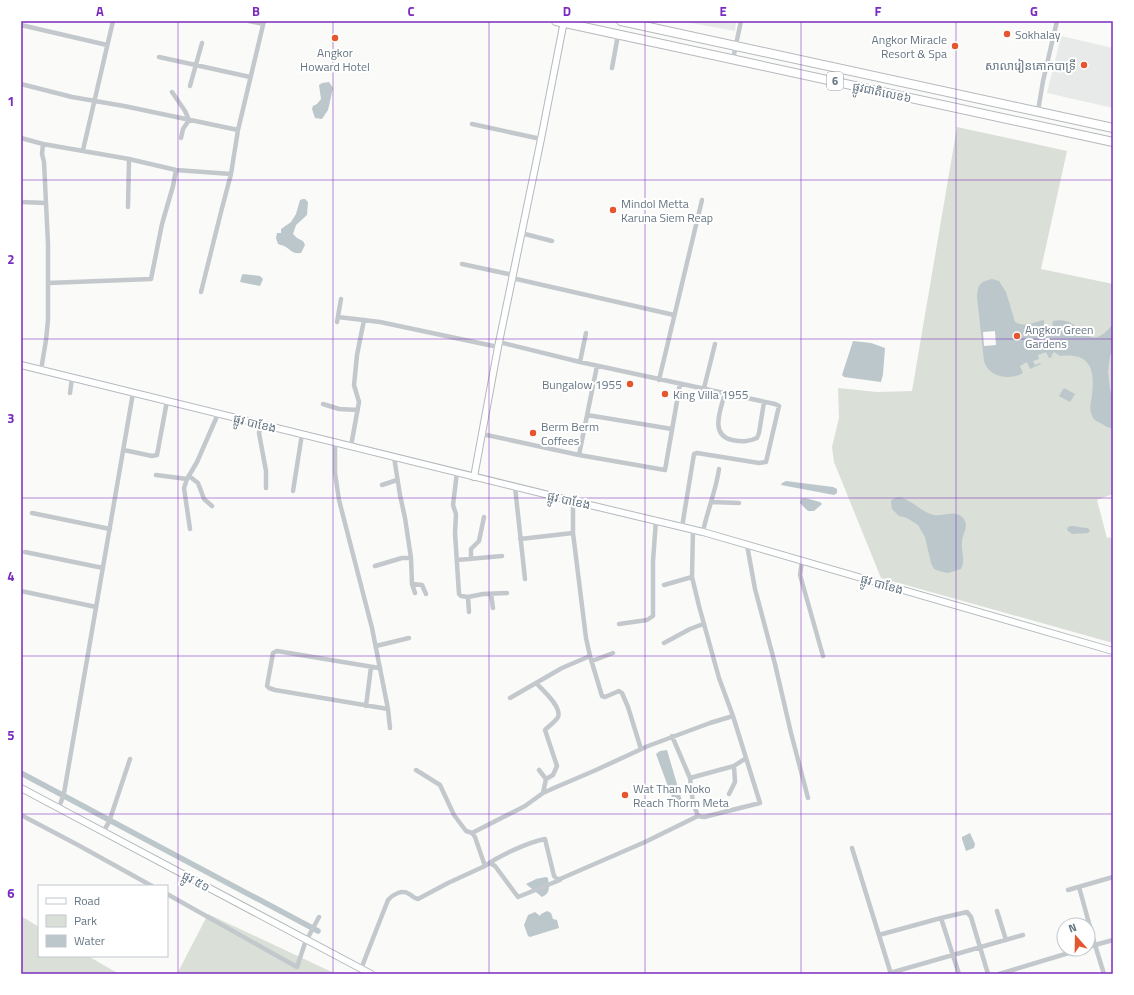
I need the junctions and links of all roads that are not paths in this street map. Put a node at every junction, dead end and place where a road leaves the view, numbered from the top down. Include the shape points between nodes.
1 (113, 21) edge
2 (249, 21) edge
3 (620, 21) edge
4 (741, 21) edge
5 (1057, 21) edge
6 (264, 22) edge
7 (561, 22) edge
8 (21, 25) edge
9 (618, 35) junction
10 (202, 43) dead end
11 (107, 44) junction
12 (736, 46) junction
13 (159, 57) dead end
14 (733, 59) junction
15 (196, 65) junction
16 (612, 68) dead end
17 (250, 77) junction
18 (21, 84) edge
19 (190, 86) dead end
20 (172, 92) dead end
21 (94, 101) junction
22 (1038, 111) junction
23 (189, 120) junction
24 (472, 124) dead end
25 (1113, 128) edge
26 (238, 130) junction
27 (21, 138) edge
28 (181, 138) dead end
29 (542, 139) junction
30 (1113, 142) edge
31 (43, 144) junction
32 (83, 150) junction
33 (129, 159) junction
34 (176, 170) junction
35 (231, 174) junction
36 (702, 200) dead end
37 (21, 202) edge
38 (46, 203) junction
39 (128, 207) dead end
40 (521, 233) junction
41 (552, 241) dead end
42 (462, 264) dead end
43 (512, 276) junction
44 (48, 283) junction
45 (201, 292) dead end
46 (341, 299) dead end
47 (674, 315) junction
48 (364, 320) junction
49 (586, 333) dead end
50 (715, 344) dead end
51 (499, 345) junction
52 (580, 362) junction
53 (21, 365) edge
54 (597, 366) junction
55 (41, 370) junction
56 (72, 378) junction
57 (659, 380) junction
58 (680, 384) junction
59 (704, 388) junction
60 (70, 392) dead end
61 (133, 393) junction
62 (725, 393) junction
63 (167, 401) junction
64 (764, 402) junction
65 (323, 404) dead end
66 (358, 410) junction
67 (218, 414) junction
68 (587, 415) junction
69 (261, 424) junction
70 (672, 429) junction
71 (302, 434) junction
72 (482, 434) junction
73 (335, 442) junction
74 (351, 446) junction
75 (124, 450) junction
76 (579, 456) junction
77 (394, 457) junction
78 (719, 469) dead end
79 (457, 472) junction
80 (156, 475) dead end
81 (474, 476) junction
82 (188, 478) junction
83 (397, 480) junction
84 (382, 485) dead end
85 (515, 487) junction
86 (266, 488) dead end
87 (293, 492) dead end
88 (573, 501) junction
89 (711, 502) junction
90 (739, 503) dead end
91 (212, 506) dead end
92 (32, 513) dead end
93 (484, 517) dead end
94 (656, 520) junction
95 (682, 527) junction
96 (110, 529) junction
97 (190, 529) dead end
98 (693, 530) junction
99 (703, 532) junction
100 (573, 533) junction
101 (520, 539) junction
102 (747, 545) junction
103 (24, 552) dead end
104 (502, 556) dead end
105 (411, 558) junction
106 (471, 559) junction
107 (457, 560) junction
108 (802, 561) junction
109 (376, 566) dead end
110 (103, 568) junction
111 (692, 577) junction
112 (525, 580) dead end
113 (412, 584) junction
114 (664, 585) dead end
115 (21, 591) edge
116 (414, 592) dead end
117 (507, 593) dead end
118 (426, 594) dead end
119 (491, 594) junction
120 (468, 597) junction
121 (96, 607) junction
122 (493, 608) dead end
123 (469, 612) dead end
124 (619, 624) dead end
125 (703, 624) junction
126 (409, 638) dead end
127 (664, 643) dead end
128 (376, 646) junction
129 (1113, 651) edge
130 (613, 652) dead end
131 (822, 656) dead end
132 (591, 659) junction
133 (371, 667) junction
134 (379, 668) junction
135 (536, 684) junction
136 (510, 698) dead end
137 (366, 706) junction
138 (388, 709) junction
139 (733, 716) junction
140 (390, 728) dead end
141 (672, 736) junction
142 (641, 749) junction
143 (746, 758) junction
144 (130, 759) dead end
145 (734, 766) junction
146 (416, 770) dead end
147 (539, 770) dead end
148 (546, 778) junction
149 (690, 778) junction
150 (21, 788) edge
151 (543, 794) junction
152 (729, 794) dead end
153 (808, 798) dead end
154 (59, 805) junction
155 (21, 815) edge
156 (698, 816) junction
157 (102, 832) junction
158 (472, 833) junction
159 (852, 848) dead end
160 (490, 863) junction
161 (485, 866) junction
162 (1113, 877) edge
163 (560, 880) junction
164 (150, 885) edge
165 (1079, 887) junction
166 (1068, 890) dead end
167 (168, 895) edge
168 (997, 911) dead end
169 (319, 917) dead end
170 (1087, 917) edge
171 (941, 918) junction
172 (879, 935) junction
173 (1023, 935) dead end
174 (1006, 940) junction
175 (1113, 940) edge
176 (306, 942) junction
177 (1096, 945) edge
178 (980, 948) junction
179 (1096, 948) edge
180 (953, 954) junction
181 (1056, 957) edge
182 (361, 969) junction
183 (890, 973) edge
184 (371, 974) edge
185 (959, 974) edge
186 (988, 974) edge
187 (999, 974) edge
188 (1104, 974) edge

1 - 11 street
2 - 6 street
3 - 12 highway, ផ្លូវជាតិលេខ៦ / 6
4 - 12 street
5 - 22 street
6 - 17 street
7 - 9 highway, ផ្លូវជាតិលេខ៦ / 6
7 - 29 street
8 - 11 street
9 - 14 highway, ផ្លូវជាតិលេខ៦ / 6
9 - 16 street
10 - 15 street
11 - 21 street
12 - 14 street
12 - 22 highway, ផ្លូវជាតិលេខ៦ / 6
13 - 15 street
14 - 30 highway, ផ្លូវជាតិលេខ៦ / 6
15 - 17 street
15 - 19 street
17 - 26 street
18 - 21 street
20 - 23 street
21 - 23 street
21 - 32 street
22 - 25 highway, ផ្លូវជាតិលេខ៦ / 6
23 - 26 street
23 - 28 street
24 - 29 street
26 - 35 street
27 - 31 street
29 - 40 street
31 - 32 street
31 - 38 street
32 - 33 street
33 - 34 street
33 - 39 street
34 - 35 street
34 - 44 street via 151,279
35 - 45 street
36 - 47 street
37 - 38 street
38 - 44 street
40 - 41 street
40 - 43 street
42 - 43 street
43 - 47 street
43 - 51 street
44 - 55 street via 48,330
46 - 48 street via 337,320
47 - 57 street
48 - 51 street
48 - 66 street via 354,385 359,402
49 - 52 street
50 - 59 street
51 - 52 street
51 - 72 street
52 - 54 street
53 - 55 street, ផ្លូវ បាខែង
54 - 57 street
54 - 68 street
55 - 56 street, ផ្លូវ បាខែង
56 - 60 street
56 - 61 street, ផ្លូវ បាខែង
57 - 58 street
58 - 59 street
58 - 70 street
59 - 62 street
61 - 63 street, ផ្លូវ បាខែង
61 - 75 street
62 - 64 street
62 - 64 street via 718,427 726,438 747,442 757,438
63 - 67 street, ផ្លូវ បាខែង
63 - 75 street via 157,455
64 - 95 street via 775,404 779,408 766,462 695,454
65 - 66 street via 339,410
66 - 74 street
67 - 69 street, ផ្លូវ បាខែង
67 - 82 street
68 - 70 street
68 - 76 street
69 - 71 street, ផ្លូវ បាខែង
69 - 86 street via 259,433 266,466
70 - 76 street via 665,470
71 - 73 street, ផ្លូវ បាខែង
71 - 87 street
72 - 76 street
72 - 81 street
73 - 74 street, ផ្លូវ បាខែង
73 - 128 street via 335,473 339,500
74 - 77 street, ផ្លូវ បាខែង
75 - 96 street
77 - 79 street, ផ្លូវ បាខែង
77 - 83 street
78 - 89 street
79 - 81 street, ផ្លូវ បាខែង
79 - 107 street via 453,505 456,514
80 - 82 street
81 - 85 street, ផ្លូវ បាខែង
82 - 91 street via 198,483 204,499
82 - 97 street via 183,492
83 - 84 street
83 - 105 street
85 - 88 street, ផ្លូវ បាខែង
85 - 101 street
88 - 94 street, ផ្លូវ បាខែង
88 - 100 street
89 - 90 street
89 - 99 street
92 - 96 street
93 - 106 street via 479,541 471,549
94 - 95 street, ផ្លូវ បាខែង
94 - 124 street via 652,561 653,616 647,620
95 - 98 street, ផ្លូវ បាខែង
96 - 110 street
98 - 99 street, ផ្លូវ បាខែង
98 - 111 street
99 - 102 street, ផ្លូវ បាខែង
100 - 101 street
100 - 132 street
101 - 112 street
102 - 108 street, ផ្លូវ បាខែង
102 - 153 street via 755,589
103 - 110 street
104 - 106 street
105 - 109 street via 402,558
105 - 113 street
106 - 107 street
107 - 120 street via 459,594
108 - 129 street, ផ្លូវ បាខែង
108 - 131 street via 800,575
110 - 121 street
111 - 114 street
111 - 125 street
113 - 116 street
113 - 118 street via 422,584
115 - 121 street
117 - 119 street
119 - 120 street
119 - 122 street
120 - 123 street
121 - 154 street via 64,793
125 - 127 street
125 - 139 street
126 - 128 street
128 - 134 street
130 - 132 street
132 - 135 street via 562,668
132 - 142 street via 602,696 619,691 622,693
133 - 134 street
133 - 137 street
133 - 137 street via 277,651 273,653 267,686 275,690
134 - 138 street
135 - 136 street
135 - 148 street via 559,712 545,730 557,766 553,775
137 - 138 street
138 - 140 street
139 - 141 street
139 - 143 street
141 - 142 street
141 - 149 street
142 - 151 street
143 - 145 street
143 - 156 street via 760,802 704,817
144 - 157 street via 108,823
145 - 149 street
145 - 152 street via 735,782
146 - 158 street via 440,785 454,815 466,831
147 - 148 street
148 - 151 street
149 - 156 street via 693,803
150 - 154 street, ផ្លូវ ៥១
151 - 158 street
154 - 157 street, ផ្លូវ ៥១
155 - 164 street
156 - 163 street
157 - 176 street, ផ្លូវ ៥១
158 - 161 street
159 - 172 street
160 - 161 street
160 - 163 street via 518,897
160 - 163 street via 505,854 545,839 554,876
161 - 182 street via 418,899 405,892 390,897
162 - 165 street
165 - 166 street
165 - 170 street
167 - 176 street via 296,967
168 - 174 street
169 - 176 street
171 - 172 street
171 - 178 street via 968,912
171 - 180 street
172 - 183 street
173 - 174 street
174 - 178 street
175 - 177 street
176 - 182 street, ផ្លូវ ៥១
178 - 180 street
178 - 186 street
179 - 188 street
180 - 183 street
180 - 185 street
181 - 187 street
182 - 184 street, ផ្លូវ ៥១

